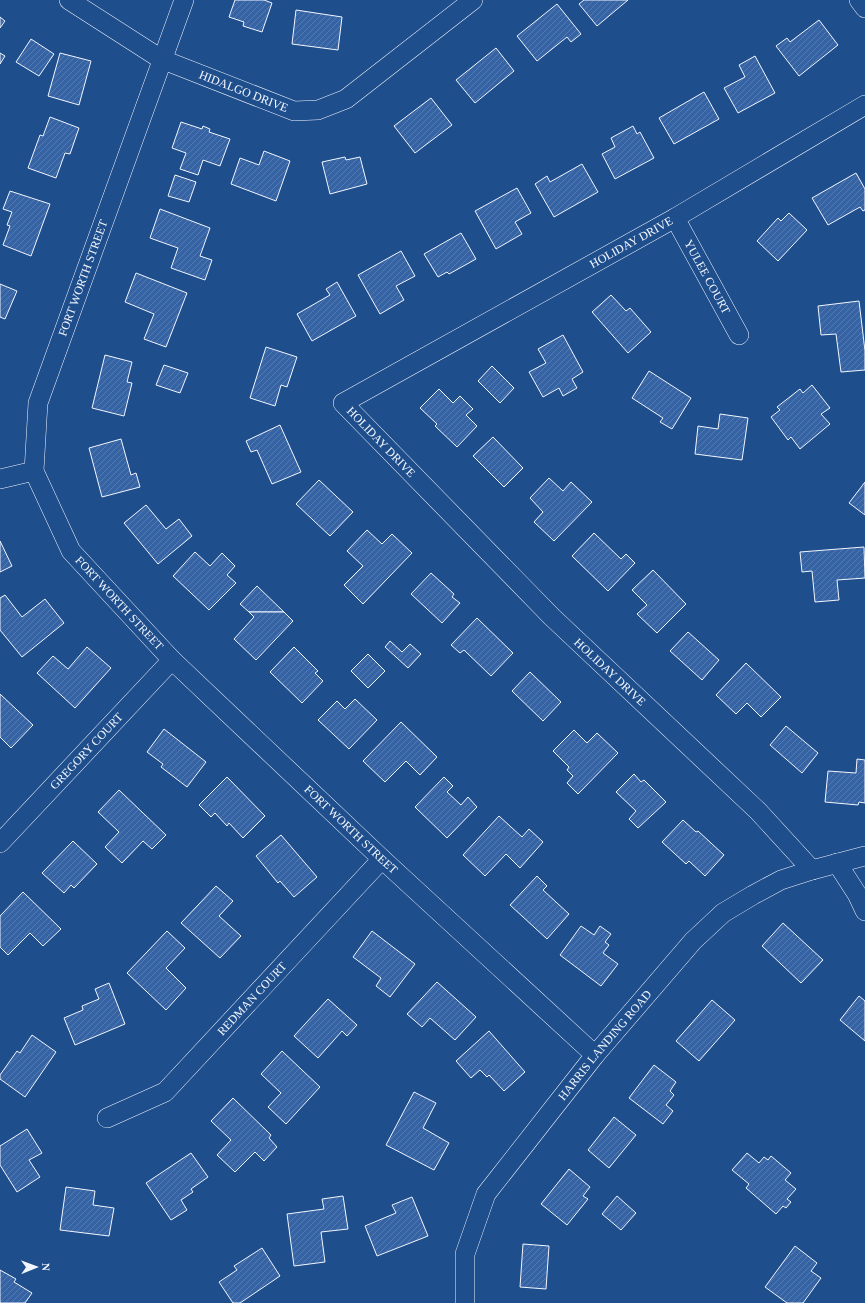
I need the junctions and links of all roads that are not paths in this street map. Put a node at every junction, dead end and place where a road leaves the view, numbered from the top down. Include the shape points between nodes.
1 (69, 0) edge
2 (184, 0) edge
3 (473, 0) edge
4 (859, 0) edge
5 (865, 8) edge
6 (161, 59) junction
7 (865, 105) edge
8 (674, 218) junction
9 (739, 335) dead end
10 (34, 471) junction
11 (0, 479) edge
12 (172, 660) junction
13 (0, 843) edge
14 (865, 856) edge
15 (382, 860) junction
16 (836, 863) junction
17 (812, 870) junction
18 (865, 911) edge
19 (595, 1055) junction
20 (107, 1118) dead end
21 (462, 1303) edge

1 - 6 street, HIDALGO DRIVE
2 - 6 street, FORT WORTH STREET
3 - 6 street, HIDALGO DRIVE via 346,100 318,110 294,111
4 - 5 street
6 - 10 street, FORT WORTH STREET via 38,403
7 - 8 street, HOLIDAY DRIVE
8 - 9 street, YULEE COURT
8 - 17 street, HOLIDAY DRIVE via 343,403 552,617 758,812
10 - 11 street
10 - 12 street, FORT WORTH STREET via 72,551
12 - 13 street, GREGORY COURT
12 - 15 street, FORT WORTH STREET
14 - 16 street, HARRIS LANDING ROAD
15 - 19 street, FORT WORTH STREET
15 - 20 street, REDMAN COURT via 165,1092
16 - 17 street, HARRIS LANDING ROAD
16 - 18 street
17 - 19 street, HARRIS LANDING ROAD via 781,880 723,913 693,941
19 - 21 street, HARRIS LANDING ROAD via 486,1194 465,1254

